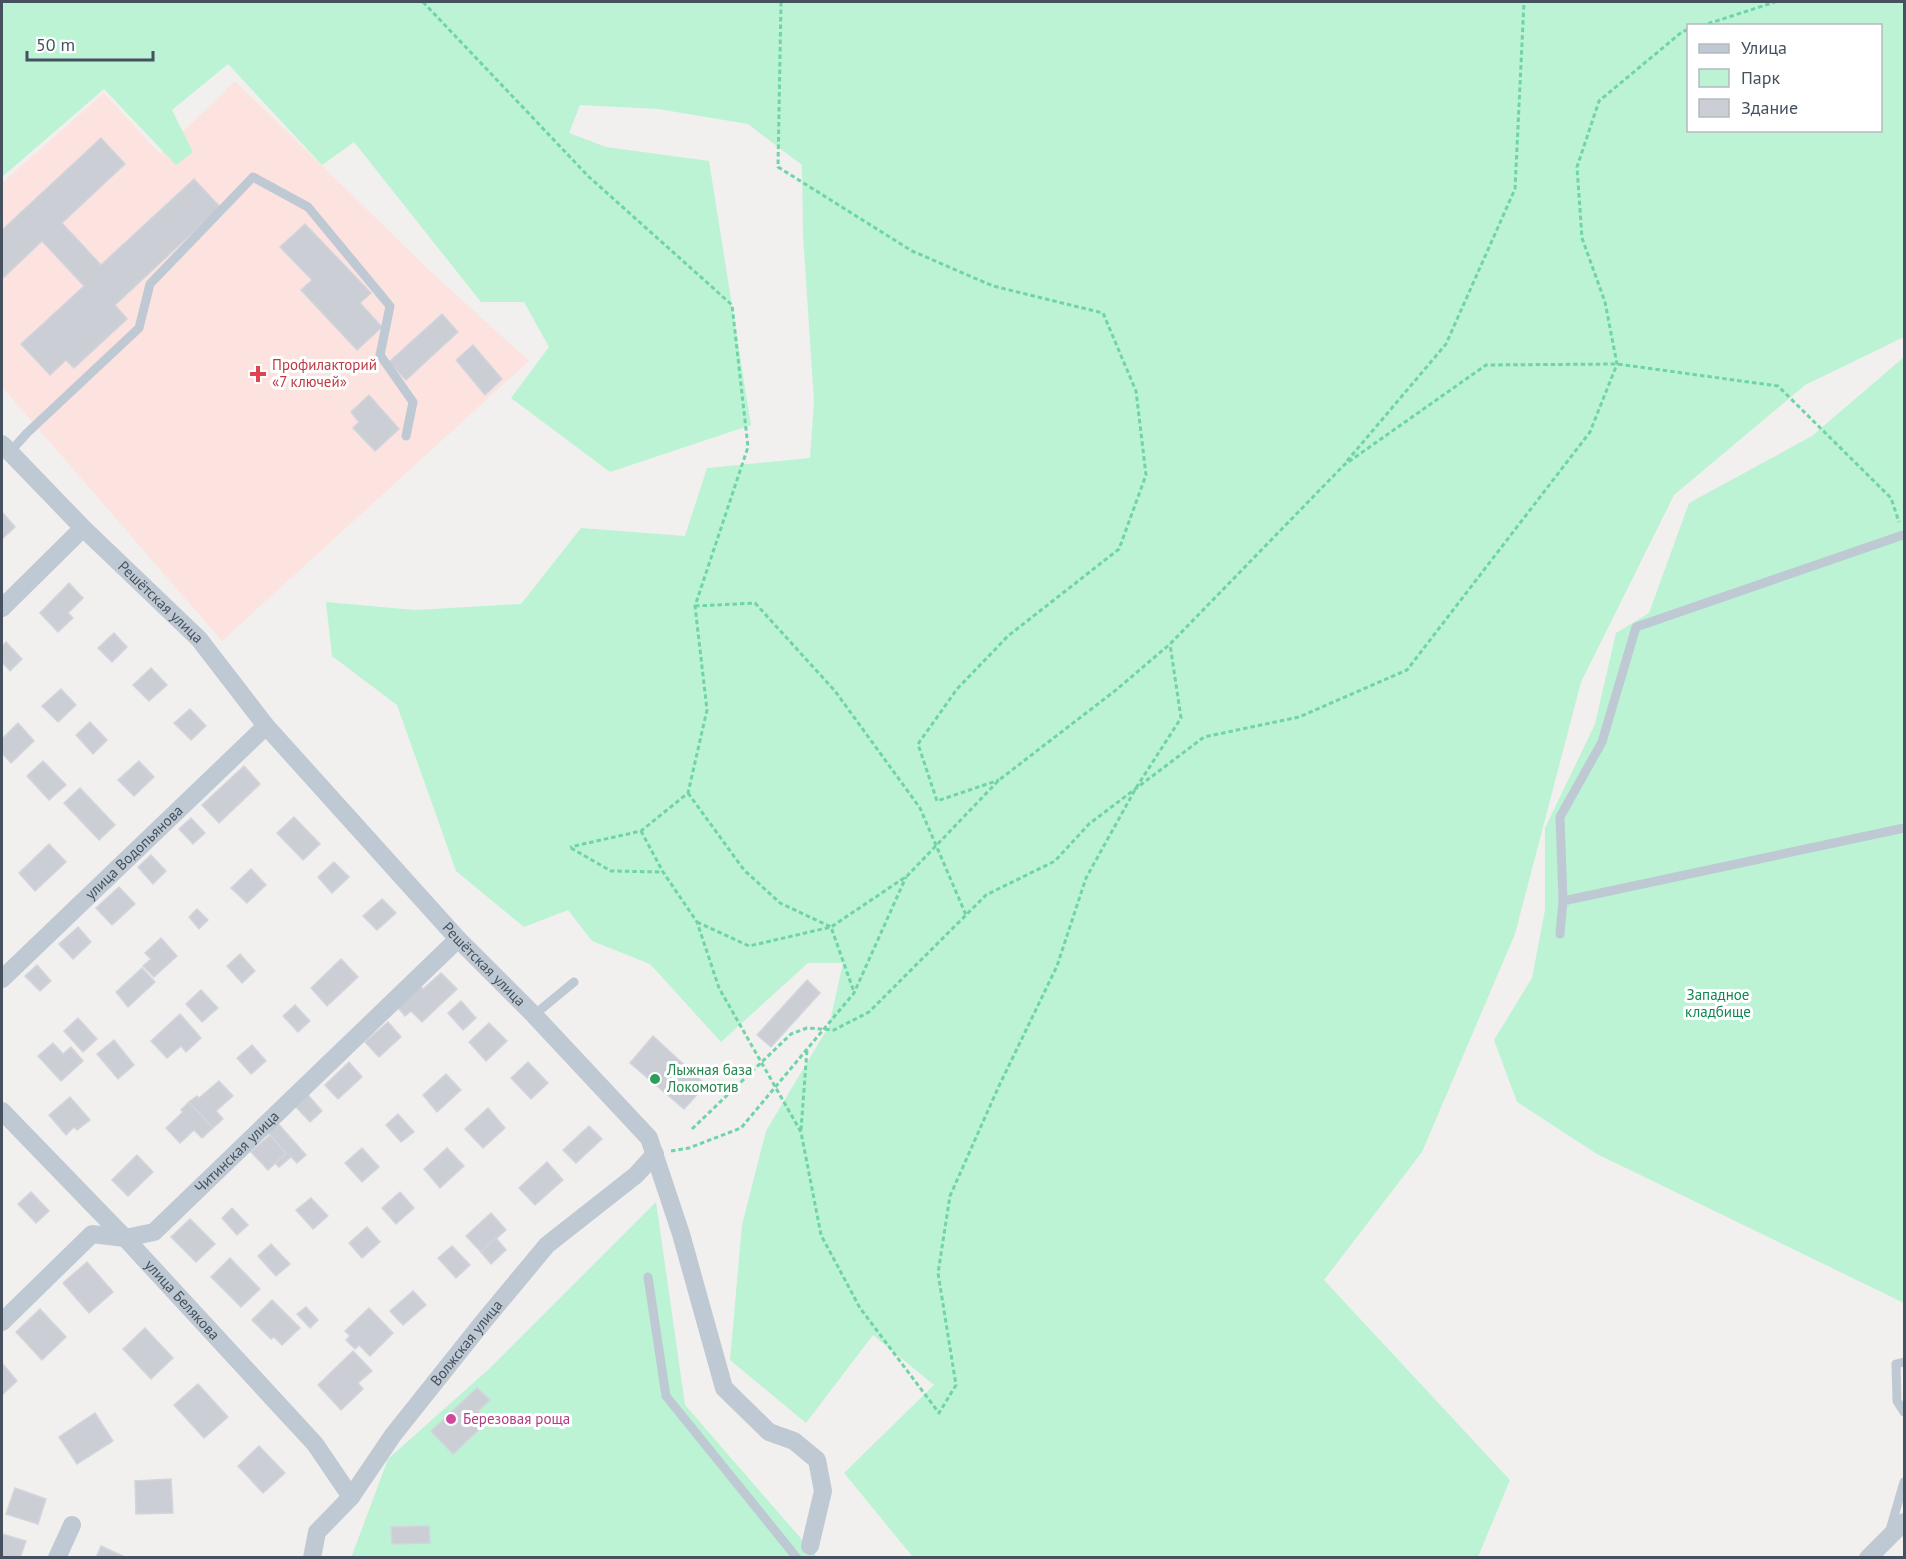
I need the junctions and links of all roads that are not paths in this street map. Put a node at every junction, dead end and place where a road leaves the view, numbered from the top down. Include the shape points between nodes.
1 (406, 436) dead end
2 (6, 448) edge
3 (83, 528) junction
4 (1904, 536) edge
5 (2, 608) edge
6 (266, 726) junction
7 (1905, 828) edge
8 (1563, 901) junction
9 (1560, 934) dead end
10 (458, 939) junction
11 (2, 979) edge
12 (574, 982) dead end
13 (534, 1015) junction
14 (2, 1111) edge
15 (655, 1154) junction
16 (124, 1238) junction
17 (648, 1277) dead end
18 (2, 1322) edge
19 (1905, 1362) edge
20 (1905, 1412) edge
21 (1905, 1482) edge
22 (351, 1497) junction
23 (1905, 1522) edge
24 (72, 1526) dead end
25 (317, 1532) junction
26 (1888, 1538) junction
27 (803, 1554) edge
28 (57, 1557) edge
29 (312, 1557) edge
30 (323, 1557) edge
31 (1868, 1557) edge

1 - 2 lane via 413,402 380,355 390,306 308,207 253,177 150,284 139,328
2 - 3 street, Решётская улица
3 - 5 street
3 - 6 street, Решётская улица via 199,639
4 - 8 lane via 1636,627 1602,742 1560,817
6 - 10 street, Решётская улица
6 - 11 street, улица Водопьянова
7 - 8 lane
8 - 9 lane
10 - 13 street, Решётская улица
10 - 16 street, Читинская улица via 154,1232
12 - 13 lane
13 - 15 street, Решётская улица via 649,1138
14 - 16 street, улица Белякова
15 - 22 street, Волжская улица via 636,1175 547,1245 393,1435
15 - 27 street, Решётская улица via 723,1388 769,1432 794,1441 817,1460 823,1491
16 - 18 street, Читинская улица via 92,1234
16 - 22 street, улица Белякова via 315,1444
17 - 27 lane via 666,1396
19 - 20 lane via 1896,1364 1897,1401
21 - 26 lane
22 - 25 street, Волжская улица
23 - 26 street
24 - 28 street
25 - 29 street
25 - 30 lane
26 - 31 street

